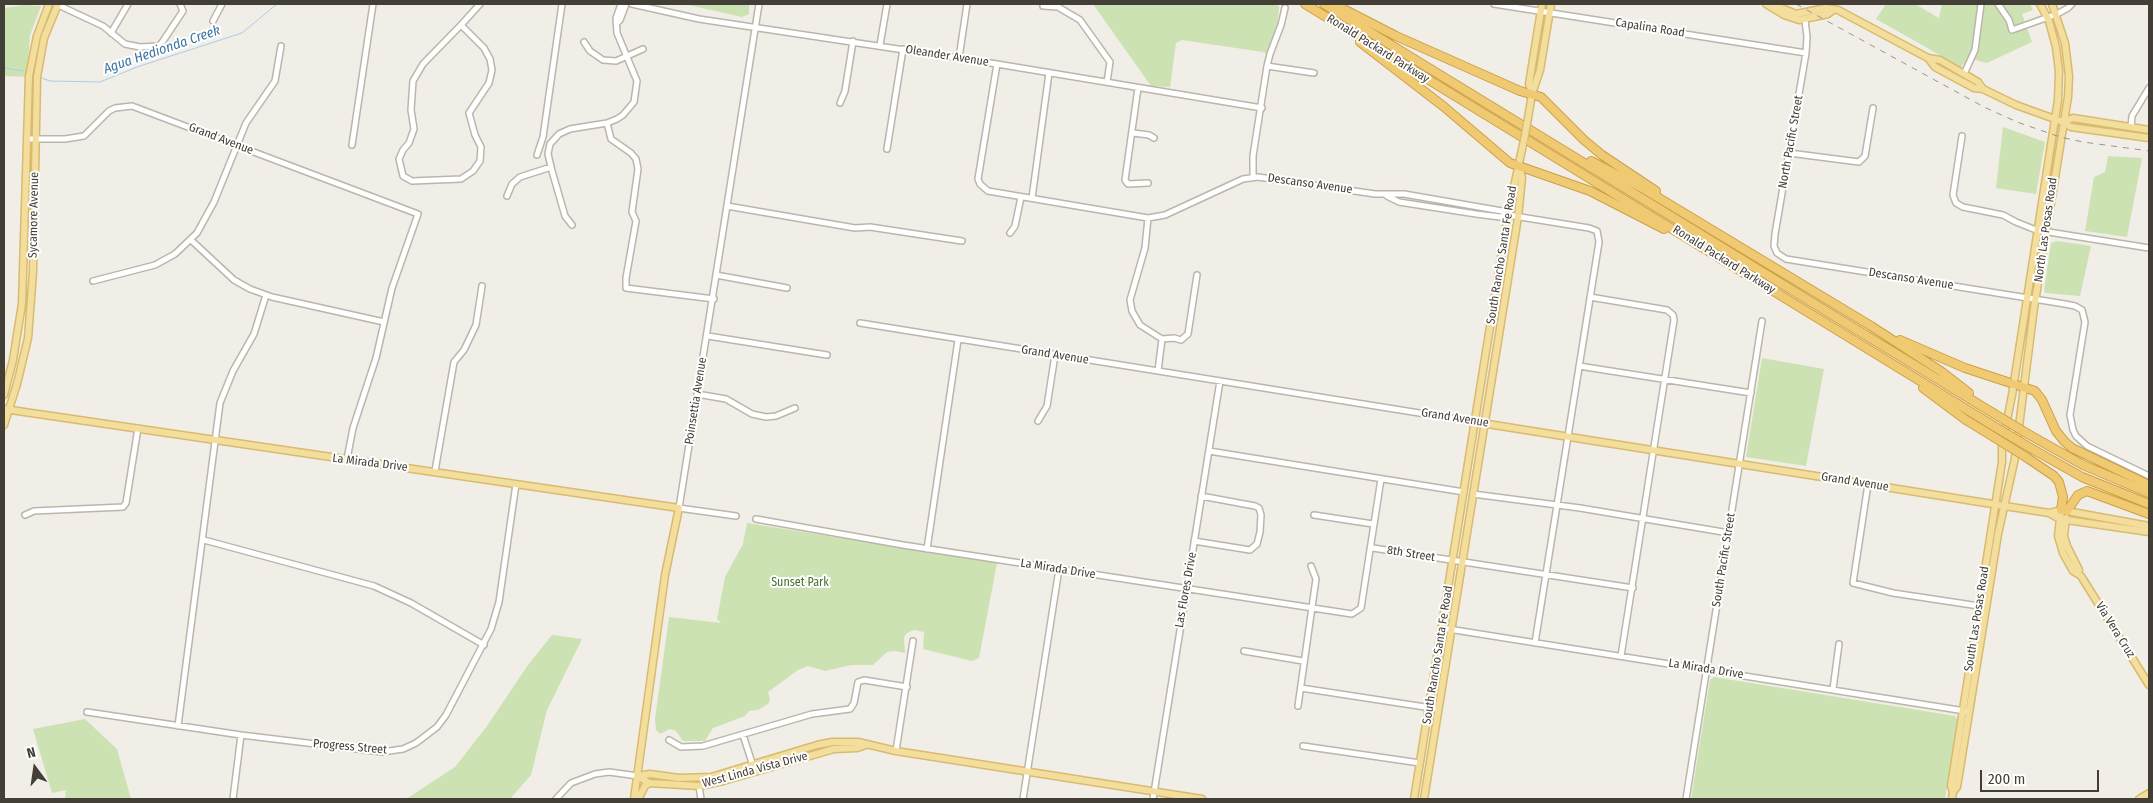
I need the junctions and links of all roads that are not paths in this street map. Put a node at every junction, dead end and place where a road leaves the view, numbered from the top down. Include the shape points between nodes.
1 (49, 4) edge
2 (57, 4) edge
3 (128, 4) edge
4 (180, 4) edge
5 (222, 4) edge
6 (373, 4) edge
7 (480, 4) edge
8 (562, 4) edge
9 (621, 4) edge
10 (626, 4) edge
11 (632, 4) edge
12 (759, 4) edge
13 (886, 4) edge
14 (967, 4) edge
15 (1305, 4) edge
16 (1324, 4) edge
17 (1334, 4) edge
18 (1494, 4) edge
19 (1551, 4) edge
20 (1766, 4) edge
21 (1981, 4) edge
22 (1998, 4) edge
23 (2040, 4) edge
24 (2052, 4) edge
25 (2072, 4) edge
26 (1043, 6) dead end
27 (1542, 7) edge
28 (1832, 7) edge
29 (1284, 8) dead end
30 (1549, 12) junction
31 (2057, 14) junction
32 (2047, 17) junction
33 (1805, 20) junction
34 (213, 21) dead end
35 (617, 23) junction
36 (461, 25) junction
37 (756, 28) junction
38 (111, 33) junction
39 (1352, 33) junction
40 (584, 42) dead end
41 (852, 42) junction
42 (880, 45) junction
43 (281, 46) dead end
44 (643, 49) dead end
45 (903, 49) junction
46 (1806, 53) junction
47 (627, 57) junction
48 (959, 58) junction
49 (1928, 58) junction
50 (997, 64) junction
51 (1267, 66) junction
52 (1939, 69) junction
53 (1048, 73) junction
54 (1314, 73) dead end
55 (1964, 74) junction
56 (1107, 82) junction
57 (1138, 88) junction
58 (2149, 88) edge
59 (1983, 89) junction
60 (1532, 94) junction
61 (840, 103) dead end
62 (1262, 108) junction
63 (1873, 108) dead end
64 (2054, 119) junction
65 (2064, 122) junction
66 (606, 123) junction
67 (2131, 127) junction
68 (2149, 130) edge
69 (1133, 133) junction
70 (1538, 134) junction
71 (1962, 136) dead end
72 (2149, 137) edge
73 (1154, 138) dead end
74 (27, 139) junction
75 (35, 139) junction
76 (236, 145) junction
77 (352, 145) dead end
78 (887, 149) dead end
79 (1789, 153) junction
80 (538, 155) dead end
81 (1520, 166) junction
82 (551, 167) junction
83 (1253, 177) junction
84 (1148, 184) dead end
85 (507, 196) dead end
86 (1021, 197) junction
87 (1032, 198) junction
88 (726, 206) junction
89 (1508, 216) junction
90 (1690, 216) junction
91 (1518, 217) junction
92 (1148, 218) junction
93 (572, 225) dead end
94 (2036, 230) junction
95 (2046, 231) junction
96 (1010, 233) dead end
97 (190, 240) junction
98 (962, 241) dead end
99 (2149, 248) edge
100 (1713, 253) junction
101 (1786, 259) joint
102 (716, 275) junction
103 (1197, 275) dead end
104 (93, 281) dead end
105 (482, 286) dead end
106 (787, 288) dead end
107 (266, 295) junction
108 (1590, 297) junction
109 (2026, 298) junction
110 (714, 299) junction
111 (2036, 299) junction
112 (1762, 321) dead end
113 (384, 322) junction
114 (860, 323) dead end
115 (1871, 326) junction
116 (708, 336) junction
117 (1162, 339) junction
118 (958, 340) junction
119 (1858, 342) junction
120 (827, 355) dead end
121 (1055, 355) junction
122 (1485, 361) junction
123 (1579, 366) junction
124 (1158, 372) junction
125 (1492, 376) junction
126 (1665, 380) junction
127 (1220, 381) junction
128 (2014, 383) junction
129 (2025, 387) junction
130 (1751, 393) junction
131 (697, 394) junction
132 (4, 395) edge
133 (795, 408) dead end
134 (7, 409) edge
135 (1993, 413) junction
136 (1038, 421) dead end
137 (1475, 422) junction
138 (1484, 423) junction
139 (4, 425) edge
140 (138, 428) junction
141 (1568, 436) junction
142 (216, 439) junction
143 (2002, 446) joint
144 (1209, 450) junction
145 (1654, 450) junction
146 (2015, 458) joint
147 (347, 459) junction
148 (1740, 463) junction
149 (435, 471) junction
150 (2149, 476) edge
151 (1380, 479) junction
152 (516, 484) junction
153 (1868, 484) junction
154 (2149, 485) edge
155 (1464, 492) junction
156 (2149, 492) edge
157 (1473, 494) junction
158 (1201, 496) junction
159 (1995, 504) junction
160 (2149, 504) edge
161 (1557, 506) junction
162 (2004, 506) junction
163 (679, 508) junction
164 (2064, 511) junction
165 (2049, 513) junction
166 (2149, 514) edge
167 (25, 515) dead end
168 (1314, 515) dead end
169 (736, 516) dead end
170 (756, 519) dead end
171 (1643, 519) junction
172 (2063, 520) junction
173 (2134, 523) junction
174 (1373, 524) junction
175 (2149, 526) edge
176 (2111, 527) junction
177 (2149, 532) edge
178 (1729, 533) junction
179 (204, 540) junction
180 (1194, 541) junction
181 (928, 549) junction
182 (1370, 549) junction
183 (1453, 560) junction
184 (1463, 561) junction
185 (1311, 566) dead end
186 (1059, 569) junction
187 (1546, 574) junction
188 (1187, 588) junction
189 (1633, 588) junction
190 (1979, 606) junction
191 (1311, 607) junction
192 (1442, 628) junction
193 (1451, 629) junction
194 (913, 641) dead end
195 (1535, 643) junction
196 (1840, 644) dead end
197 (484, 646) junction
198 (1244, 651) dead end
199 (1621, 656) junction
200 (1303, 662) junction
201 (1707, 670) junction
202 (2149, 685) edge
203 (906, 687) junction
204 (1301, 688) junction
205 (1833, 690) junction
206 (1298, 706) dead end
207 (1428, 708) junction
208 (1438, 709) junction
209 (1967, 711) junction
210 (88, 712) dead end
211 (178, 726) junction
212 (242, 735) junction
213 (743, 736) junction
214 (669, 740) dead end
215 (867, 745) junction
216 (1304, 746) dead end
217 (896, 751) junction
218 (1420, 762) junction
219 (753, 764) junction
220 (755, 772) junction
221 (1028, 772) junction
222 (638, 776) junction
223 (649, 783) junction
224 (699, 786) junction
225 (1154, 792) junction
226 (2149, 793) edge
227 (1953, 796) edge
228 (233, 799) edge
229 (556, 799) edge
230 (634, 799) edge
231 (638, 799) edge
232 (701, 799) edge
233 (1023, 799) edge
234 (1153, 799) edge
235 (1202, 799) edge
236 (1414, 799) edge
237 (1424, 799) edge
238 (1686, 799) edge
239 (2139, 799) edge

1 - 74 main road, Sycamore Avenue via 32,57 27,96
2 - 38 street
2 - 75 main road, Sycamore Avenue via 40,58
3 - 38 street
4 - 38 street via 183,11 158,46 125,44
5 - 34 street
6 - 77 street
7 - 36 street
8 - 80 street
9 - 35 street
10 - 35 street
11 - 37 street, Oleander Avenue
12 - 37 street, Poinsettia Avenue
13 - 42 street
14 - 48 street
15 - 39 highway, Ronald Packard Parkway
16 - 70 highway, Ronald Packard Parkway
17 - 60 highway via 1396,36
18 - 27 street, Capalina Road
19 - 30 main road
20 - 28 main road via 1796,14
20 - 33 main road via 1790,18
21 - 55 street via 1975,50
22 - 32 street via 2012,30
23 - 32 main road, North Las Posas Road
24 - 31 main road, North Las Posas Road
25 - 31 street
26 - 56 street via 1058,7 1080,20 1110,62
27 - 30 street, Capalina Road
27 - 60 main road via 1529,84
28 - 33 main road via 1828,14
28 - 49 main road
29 - 51 street
30 - 46 street, Capalina Road
30 - 60 main road via 1537,85
31 - 32 street
31 - 65 main road, North Las Posas Road via 2068,71
32 - 64 main road, North Las Posas Road via 2058,63
33 - 46 street, North Pacific Street
35 - 47 street
36 - 36 street via 423,64 413,81 411,110 414,129 399,159 404,176 412,181 460,179 473,171 480,161 481,147 470,113 489,83 492,70 484,48
37 - 41 street, Oleander Avenue
37 - 88 street, Poinsettia Avenue
39 - 81 highway via 1360,44 1443,106 1510,163
39 - 100 highway, Ronald Packard Parkway
40 - 47 street via 602,60 616,61
41 - 42 street, Oleander Avenue
41 - 61 street via 845,91
42 - 45 street, Oleander Avenue
43 - 76 street via 275,81 246,122
44 - 47 street
45 - 48 street, Oleander Avenue
45 - 78 street
46 - 79 street, North Pacific Street
47 - 66 street via 637,81 634,102 623,115
48 - 50 street, Oleander Avenue
49 - 52 main road
49 - 55 main road via 1940,60
50 - 53 street, Oleander Avenue
50 - 86 street, Descanso Avenue via 978,179 988,191
51 - 54 street
51 - 62 street
52 - 55 main road via 1962,77
52 - 59 main road via 1974,88
53 - 56 street, Oleander Avenue
53 - 87 street
55 - 59 main road
56 - 57 street, Oleander Avenue
57 - 62 street, Oleander Avenue
57 - 69 street
58 - 67 street via 2132,116
59 - 64 main road
60 - 81 main road, bridge
60 - 90 highway via 1541,97 1602,155
62 - 83 street via 1253,156
63 - 79 street via 1864,159 1856,163
64 - 65 main road
64 - 94 main road, North Las Posas Road
65 - 67 main road via 2073,118
65 - 72 main road via 2071,127 2098,132
65 - 95 main road, North Las Posas Road
66 - 82 street via 559,134 550,144
66 - 110 street via 611,139 631,153 638,169 632,212 636,221 626,288
67 - 68 main road
67 - 72 main road
69 - 73 street
69 - 84 street via 1125,180 1128,184
70 - 90 highway via 1623,177
70 - 135 highway, Ronald Packard Parkway
71 - 94 street via 1953,195 1956,203 2003,215
74 - 75 street, Grand Avenue
74 - 132 main road, Sycamore Avenue via 22,304
75 - 76 street, Grand Avenue via 84,136 109,111 132,106
75 - 134 main road, Sycamore Avenue via 32,306 23,361
76 - 97 street via 212,207
76 - 113 street, Grand Avenue via 418,214 392,288
79 - 101 street, North Pacific Street via 1774,241 1777,253
81 - 89 main road, South Rancho Santa Fe Road
81 - 91 main road, South Rancho Santa Fe Road
81 - 100 highway via 1590,191
82 - 85 street via 520,177 512,184
82 - 93 street via 565,216
83 - 89 street, Descanso Avenue via 1385,195 1404,194 1502,211
83 - 92 street, Descanso Avenue via 1165,215
86 - 87 street, Descanso Avenue
86 - 96 street via 1015,226
87 - 92 street, Descanso Avenue
88 - 98 street via 855,228 870,227
88 - 102 street, Poinsettia Avenue
89 - 91 street, Descanso Avenue
89 - 122 main road, South Rancho Santa Fe Road
90 - 115 highway
91 - 108 street, Descanso Avenue via 1593,229 1598,234
91 - 125 main road, South Rancho Santa Fe Road
92 - 117 street via 1145,248 1130,300 1140,325
94 - 95 street
94 - 109 main road, North Las Posas Road
95 - 99 street
95 - 111 main road, North Las Posas Road
97 - 104 street via 175,254 154,265
97 - 107 street via 234,280
100 - 119 highway, Ronald Packard Parkway
101 - 109 street, Descanso Avenue
102 - 106 street
102 - 110 street, Poinsettia Avenue
103 - 117 street via 1189,332 1181,340
105 - 149 street via 476,324 464,350 454,362
107 - 113 street
107 - 142 street via 254,334 232,371 220,402
108 - 123 street
108 - 126 street via 1667,310 1673,315
109 - 111 street, Descanso Avenue
109 - 128 main road, North Las Posas Road
110 - 116 street, Poinsettia Avenue
111 - 129 main road, North Las Posas Road
111 - 150 street, Descanso Avenue via 2075,306 2082,310 2084,316 2070,415 2076,436 2087,446
112 - 130 street, South Pacific Street
113 - 147 street
114 - 118 street, Grand Avenue
115 - 128 highway via 1939,358
115 - 135 highway via 1942,372
116 - 120 street
116 - 131 street, Poinsettia Avenue
117 - 124 street
118 - 121 street, Grand Avenue
118 - 181 street
119 - 160 highway, Ronald Packard Parkway, bridge via 2082,477
119 - 164 highway, bridge via 1966,420 2054,476 2059,482
121 - 124 street, Grand Avenue
121 - 136 street via 1047,406
122 - 125 main road
122 - 137 main road, South Rancho Santa Fe Road
123 - 126 street
123 - 141 street
124 - 127 street, Grand Avenue
125 - 138 main road, South Rancho Santa Fe Road
126 - 130 street
126 - 145 street
127 - 137 street, Grand Avenue
127 - 144 street, Las Flores Drive
128 - 129 highway
128 - 143 main road, North Las Posas Road
129 - 146 main road, North Las Posas Road
129 - 154 highway via 2039,395 2052,424 2072,448
130 - 148 street, South Pacific Street
131 - 133 street via 726,399 752,414 766,417
131 - 163 street, Poinsettia Avenue
134 - 139 main road, Sycamore Avenue
134 - 140 main road, La Mirada Drive
135 - 156 highway, Ronald Packard Parkway, bridge via 2084,465
137 - 138 main road, Grand Avenue
137 - 155 main road, South Rancho Santa Fe Road
138 - 141 main road, Grand Avenue
138 - 157 main road, South Rancho Santa Fe Road
140 - 142 main road, La Mirada Drive
140 - 167 street via 126,504 122,507 34,511
141 - 145 main road, Grand Avenue
141 - 161 street
142 - 147 main road, La Mirada Drive
142 - 179 street
143 - 159 main road, South Las Posas Road
144 - 151 street
144 - 158 street, Las Flores Drive
145 - 148 main road, Grand Avenue
145 - 171 street
146 - 162 main road, South Las Posas Road
147 - 149 main road, La Mirada Drive
148 - 153 main road, Grand Avenue
148 - 178 street, South Pacific Street
149 - 152 main road, La Mirada Drive
151 - 155 street
151 - 174 street
152 - 163 main road, La Mirada Drive
152 - 197 street, Progress Street via 499,602
153 - 159 main road, Grand Avenue
153 - 190 street via 1853,583 1893,593
155 - 183 main road, South Rancho Santa Fe Road
157 - 161 street
157 - 184 main road, South Rancho Santa Fe Road
158 - 180 street, Las Flores Drive
158 - 180 street via 1259,508 1260,532 1257,544 1250,550
159 - 162 main road, Grand Avenue
159 - 190 main road, South Las Posas Road
161 - 171 street
161 - 187 street
162 - 165 main road, Grand Avenue
162 - 209 main road, South Las Posas Road
163 - 169 street, La Mirada Drive
163 - 222 main road, Poinsettia Avenue via 665,575
164 - 165 main road, Grand Avenue
164 - 166 highway via 2078,495 2087,491
164 - 172 main road, Via Vera Cruz
164 - 173 main road, Grand Avenue
165 - 172 main road, Grand Avenue
168 - 174 street
170 - 181 street, La Mirada Drive
171 - 178 street
171 - 189 street
172 - 176 main road, Grand Avenue
172 - 202 main road, Via Vera Cruz via 2058,536 2063,553 2073,571 2080,573
173 - 175 main road, Grand Avenue
173 - 176 main road
174 - 182 street
176 - 177 main road, Grand Avenue
178 - 201 street, South Pacific Street
179 - 197 street via 374,586 411,603
179 - 211 street
180 - 188 street, Las Flores Drive
181 - 186 street, La Mirada Drive
182 - 183 street, 8th Street
182 - 191 street, La Mirada Drive via 1359,611 1352,614
183 - 184 street, 8th Street
183 - 192 main road, South Rancho Santa Fe Road
184 - 187 street, 8th Street
184 - 193 main road, South Rancho Santa Fe Road
185 - 191 street via 1316,579
186 - 188 street, La Mirada Drive
186 - 221 street
187 - 189 street, 8th Street
187 - 195 street
188 - 191 street, La Mirada Drive
188 - 225 street, Las Flores Drive
189 - 199 street
190 - 209 main road, South Las Posas Road
191 - 200 street
192 - 193 street, La Mirada Drive
192 - 207 main road, South Rancho Santa Fe Road
193 - 195 street, La Mirada Drive
193 - 208 main road, South Rancho Santa Fe Road
194 - 203 street
195 - 199 street, La Mirada Drive
196 - 205 street
197 - 212 street, Progress Street via 437,726 416,743 403,748 383,752
198 - 200 street
199 - 201 street, La Mirada Drive
200 - 204 street
201 - 205 street, La Mirada Drive
201 - 238 street, South Pacific Street
203 - 213 street via 864,680 858,682 850,709 812,714
203 - 217 street
204 - 206 street
204 - 207 street
205 - 209 street, La Mirada Drive
207 - 208 street
207 - 218 main road, South Rancho Santa Fe Road
208 - 237 main road, South Rancho Santa Fe Road
209 - 227 main road, South Las Posas Road
210 - 211 street, Progress Street
211 - 212 street, Progress Street
212 - 228 street
213 - 214 street via 692,748 681,747
213 - 219 street
215 - 217 main road, West Linda Vista Drive
215 - 219 main road, West Linda Vista Drive via 832,742
215 - 220 main road, West Linda Vista Drive via 834,749
216 - 218 street
217 - 221 main road, West Linda Vista Drive
218 - 236 main road, South Rancho Santa Fe Road
219 - 220 street
219 - 222 main road, West Linda Vista Drive via 699,779 650,774
220 - 224 main road, West Linda Vista Drive
221 - 225 main road, West Linda Vista Drive
221 - 233 street
222 - 223 main road, West Linda Vista Drive
222 - 229 street via 609,772 595,774 571,784
222 - 230 main road, Poinsettia Avenue
223 - 224 main road, West Linda Vista Drive
223 - 231 main road
224 - 232 street
225 - 234 street, Las Flores Drive
225 - 235 main road, West Linda Vista Drive
226 - 239 main road

